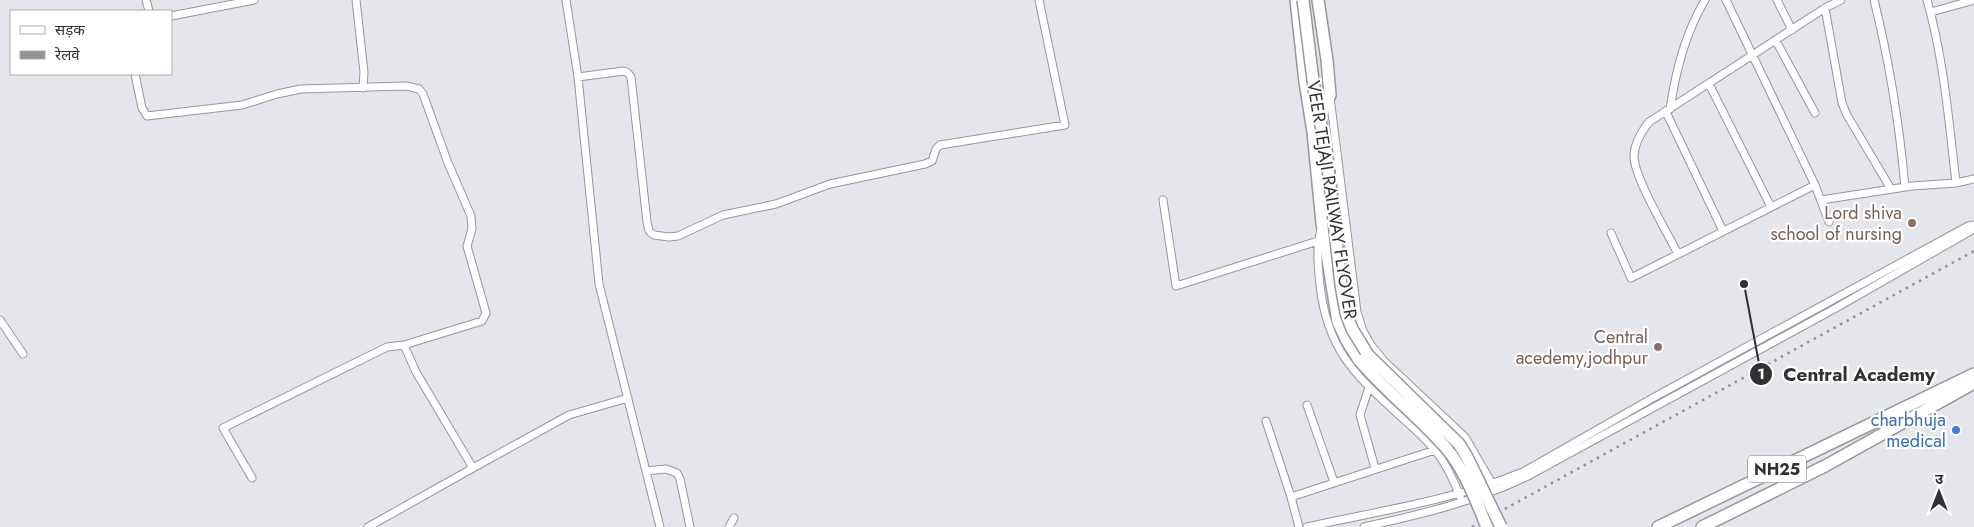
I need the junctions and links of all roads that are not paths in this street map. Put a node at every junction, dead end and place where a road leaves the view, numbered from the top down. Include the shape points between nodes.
1 (254, 0) edge
2 (356, 0) edge
3 (566, 0) edge
4 (1039, 0) edge
5 (1296, 0) edge
6 (1303, 0) edge
7 (1318, 0) edge
8 (1705, 0) edge
9 (1726, 0) edge
10 (1777, 0) edge
11 (1841, 0) edge
12 (1874, 0) edge
13 (1928, 0) edge
14 (1974, 0) edge
15 (1825, 8) junction
16 (1931, 12) junction
17 (172, 16) edge
18 (1792, 30) junction
19 (1776, 41) junction
20 (1754, 55) junction
21 (135, 75) edge
22 (578, 77) junction
23 (1709, 84) junction
24 (363, 88) junction
25 (1330, 94) junction
26 (1668, 110) junction
27 (1814, 113) dead end
28 (1313, 132) junction
29 (1974, 179) edge
30 (1956, 183) junction
31 (1815, 185) junction
32 (1906, 187) junction
33 (1891, 189) junction
34 (1163, 200) dead end
35 (1821, 200) junction
36 (1771, 207) junction
37 (1829, 222) dead end
38 (1322, 223) junction
39 (1974, 225) edge
40 (1974, 229) edge
41 (1723, 232) junction
42 (1611, 233) dead end
43 (1318, 241) junction
44 (1678, 254) junction
45 (0, 320) edge
46 (404, 345) junction
47 (23, 354) dead end
48 (1702, 371) junction
49 (1974, 374) edge
50 (1707, 378) junction
51 (1974, 383) edge
52 (1369, 388) junction
53 (628, 398) junction
54 (1308, 405) dead end
55 (1896, 412) junction
56 (1266, 421) dead end
57 (1906, 422) junction
58 (1871, 430) junction
59 (1435, 450) junction
60 (473, 468) junction
61 (1375, 468) junction
62 (646, 471) junction
63 (252, 478) dead end
64 (1334, 482) junction
65 (1492, 484) junction
66 (1496, 492) junction
67 (1459, 493) junction
68 (1291, 497) junction
69 (1463, 503) junction
70 (734, 518) dead end
71 (368, 527) edge
72 (660, 527) edge
73 (690, 527) edge
74 (729, 527) edge
75 (1300, 527) edge
76 (1307, 527) edge
77 (1364, 527) edge
78 (1488, 527) edge
79 (1501, 527) edge
80 (1658, 527) edge
81 (1674, 527) edge
82 (1702, 527) edge

1 - 17 street
2 - 24 street
3 - 22 street
4 - 22 street via 1065,125 940,145 932,161 925,164 830,184 776,204 723,215 669,238 654,235 647,222 631,77 624,71
5 - 28 main road
6 - 79 main road, VEER TEJAJI RAILWAY FLYOVER, bridge via 1315,96 1326,149 1341,285 1352,329 1368,355 1459,444
7 - 25 main road
8 - 26 street via 1682,51
9 - 20 street
10 - 18 street
11 - 15 street
12 - 32 street via 1895,93
13 - 16 street
14 - 16 street
15 - 18 street
15 - 33 street via 1846,115
16 - 30 street
18 - 19 street
19 - 20 street
19 - 27 street
20 - 23 street
20 - 31 street
21 - 24 street via 142,108 147,116 242,105 293,90
22 - 53 street via 599,284
23 - 26 street
23 - 36 street
24 - 46 street via 406,86 419,89 422,94 472,223 468,246 486,310 482,321
25 - 28 main road
25 - 65 street via 1357,312 1363,331 1384,361 1465,437
26 - 41 street
26 - 44 street via 1649,122 1641,132 1634,157 1638,174
28 - 38 main road
29 - 30 street
30 - 32 street
31 - 35 street
31 - 36 street
32 - 33 street
33 - 35 street
34 - 43 street via 1176,286
35 - 37 street
36 - 41 street
38 - 43 street
38 - 78 main road, bridge via 1338,322 1347,341 1375,380 1447,449
39 - 48 street
40 - 50 street
41 - 44 street
42 - 44 street via 1631,278
43 - 52 street via 1322,305 1327,325 1349,365
45 - 47 street
46 - 60 street via 416,372
46 - 63 street via 387,348 223,428
48 - 50 street
48 - 65 street via 1523,472
49 - 55 main road, NH25
50 - 66 street
51 - 57 main road, NH25
52 - 59 street
52 - 61 street via 1360,416
53 - 60 street via 549,424
53 - 62 street
54 - 64 street
55 - 58 main road
55 - 80 main road, NH25
56 - 68 street
57 - 58 main road
57 - 82 main road, NH25
58 - 81 main road
59 - 61 street
59 - 67 street
60 - 71 street
61 - 64 street
62 - 72 street
62 - 73 street via 666,469 677,473
64 - 68 street
65 - 66 street
65 - 67 street
66 - 69 street
67 - 69 street
67 - 76 street
68 - 75 street
69 - 77 street
70 - 74 street

